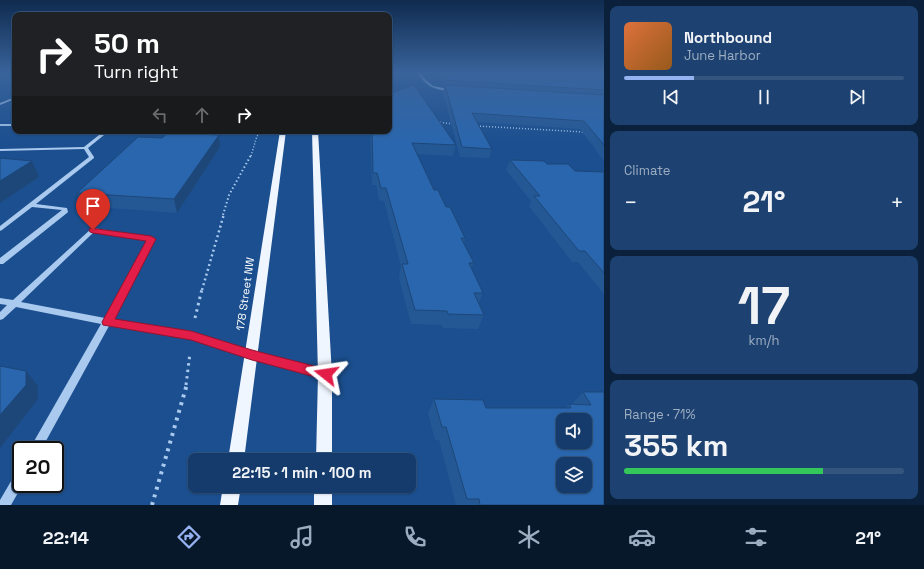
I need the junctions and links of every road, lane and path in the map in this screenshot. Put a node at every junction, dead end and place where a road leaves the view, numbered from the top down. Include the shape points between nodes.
1 (12, 99) edge
2 (0, 104) edge
3 (435, 122) edge
4 (458, 124) edge
5 (0, 125) edge
6 (12, 125) edge
7 (473, 126) edge
8 (584, 132) edge
9 (103, 134) edge
10 (259, 134) edge
11 (283, 134) edge
12 (314, 134) edge
13 (86, 148) junction
14 (0, 150) edge
15 (32, 204) junction
16 (0, 229) edge
17 (0, 262) edge
18 (0, 301) edge
19 (14, 304) junction
20 (0, 317) edge
21 (107, 322) junction
22 (191, 335) junction
23 (252, 355) junction
24 (326, 374) junction
25 (40, 441) edge
26 (237, 453) edge
27 (324, 453) edge
28 (12, 491) edge
29 (231, 493) edge
30 (323, 493) edge
31 (4, 505) edge
32 (152, 505) edge
33 (229, 505) edge
34 (323, 505) edge

1 - 2 street
3 - 4 path
5 - 6 street
7 - 8 path
9 - 13 street
10 - 22 path via 250,159 229,195
11 - 23 main road, 178 Street NW
12 - 24 main road
13 - 14 street
13 - 15 street via 92,157
15 - 16 street
15 - 17 street via 65,209 65,212
18 - 19 street
19 - 20 street
19 - 21 street
19 - 21 street via 93,230 151,239
21 - 22 street
21 - 25 street
22 - 23 street
22 - 32 path via 188,379
23 - 24 street
23 - 26 main road, 178 Street NW
24 - 27 main road
28 - 31 street
29 - 33 main road
30 - 34 main road

